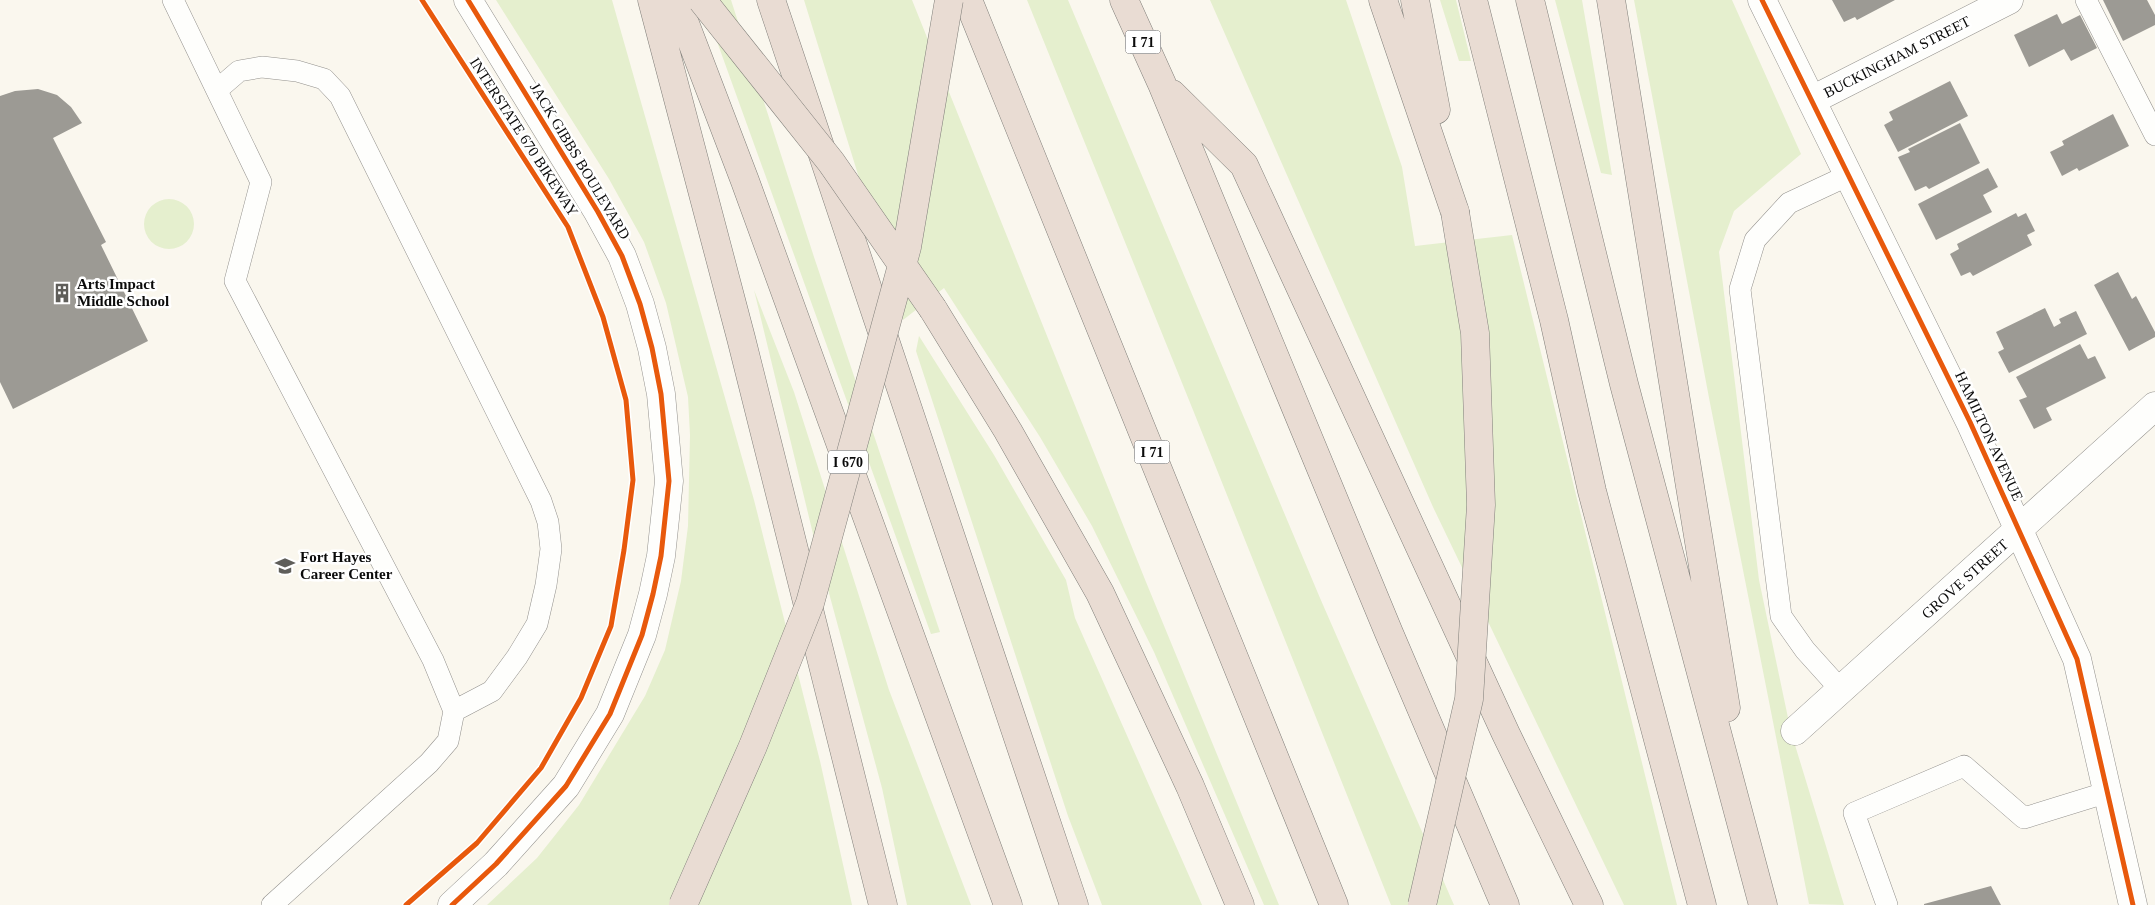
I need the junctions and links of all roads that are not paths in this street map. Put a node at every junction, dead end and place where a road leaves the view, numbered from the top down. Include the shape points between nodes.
1 (173, 0) edge
2 (468, 0) edge
3 (652, 0) edge
4 (676, 0) edge
5 (702, 0) edge
6 (771, 0) edge
7 (949, 0) edge
8 (968, 0) edge
9 (1124, 0) edge
10 (1382, 0) edge
11 (1415, 0) edge
12 (1472, 0) edge
13 (1530, 0) edge
14 (1611, 0) edge
15 (1762, 0) edge
16 (2009, 0) edge
17 (2086, 0) edge
18 (1162, 84) junction
19 (217, 90) junction
20 (1812, 100) junction
21 (2155, 135) edge
22 (1849, 175) junction
23 (1455, 212) junction
24 (2155, 406) edge
25 (2019, 531) junction
26 (1841, 690) junction
27 (454, 711) junction
28 (1795, 731) dead end
29 (2108, 792) junction
30 (1749, 858) junction
31 (272, 905) edge
32 (452, 905) edge
33 (683, 905) edge
34 (882, 905) edge
35 (1008, 905) edge
36 (1074, 905) edge
37 (1240, 905) edge
38 (1334, 905) edge
39 (1422, 905) edge
40 (1505, 905) edge
41 (1590, 905) edge
42 (1702, 905) edge
43 (1763, 905) edge
44 (1887, 905) edge
45 (2133, 905) edge

1 - 19 lane
2 - 32 street, JACK GIBBS BOULEVARD via 622,256 640,304 654,358 661,394 669,481 661,556 653,594 642,635 610,714 566,786 496,864
3 - 34 highway via 741,338
4 - 35 highway via 746,182
5 - 37 highway, bridge via 831,162 933,309 1008,431 1100,593 1190,786
6 - 36 highway
7 - 33 highway, I 670, bridge via 907,247 810,604 753,746
8 - 38 highway, I 71
9 - 18 highway, I 71
10 - 23 highway
11 - 23 highway
12 - 42 highway via 1554,320 1592,491
13 - 30 highway via 1624,384
14 - 30 highway
15 - 20 street, HAMILTON AVENUE
16 - 20 street, BUCKINGHAM STREET
17 - 21 lane
18 - 40 highway, I 71
18 - 41 highway via 1244,166 1506,734
19 - 27 lane via 261,182 235,281 433,660
19 - 27 lane via 239,71 262,67 297,71 324,79 340,96 541,501 548,522 551,549 537,624 492,692
20 - 22 street, HAMILTON AVENUE
22 - 25 street, HAMILTON AVENUE via 1970,422
22 - 26 lane via 1789,203 1755,240 1740,289 1781,616 1805,650
23 - 39 highway, bridge via 1475,333 1481,505 1470,699
24 - 25 street, GROVE STREET
25 - 26 street, GROVE STREET
25 - 29 street, HAMILTON AVENUE via 2077,659
26 - 28 street, GROVE STREET
27 - 31 lane via 448,741 429,763
29 - 44 lane via 2024,818 1964,766 1854,813
29 - 45 street, HAMILTON AVENUE
30 - 43 highway

